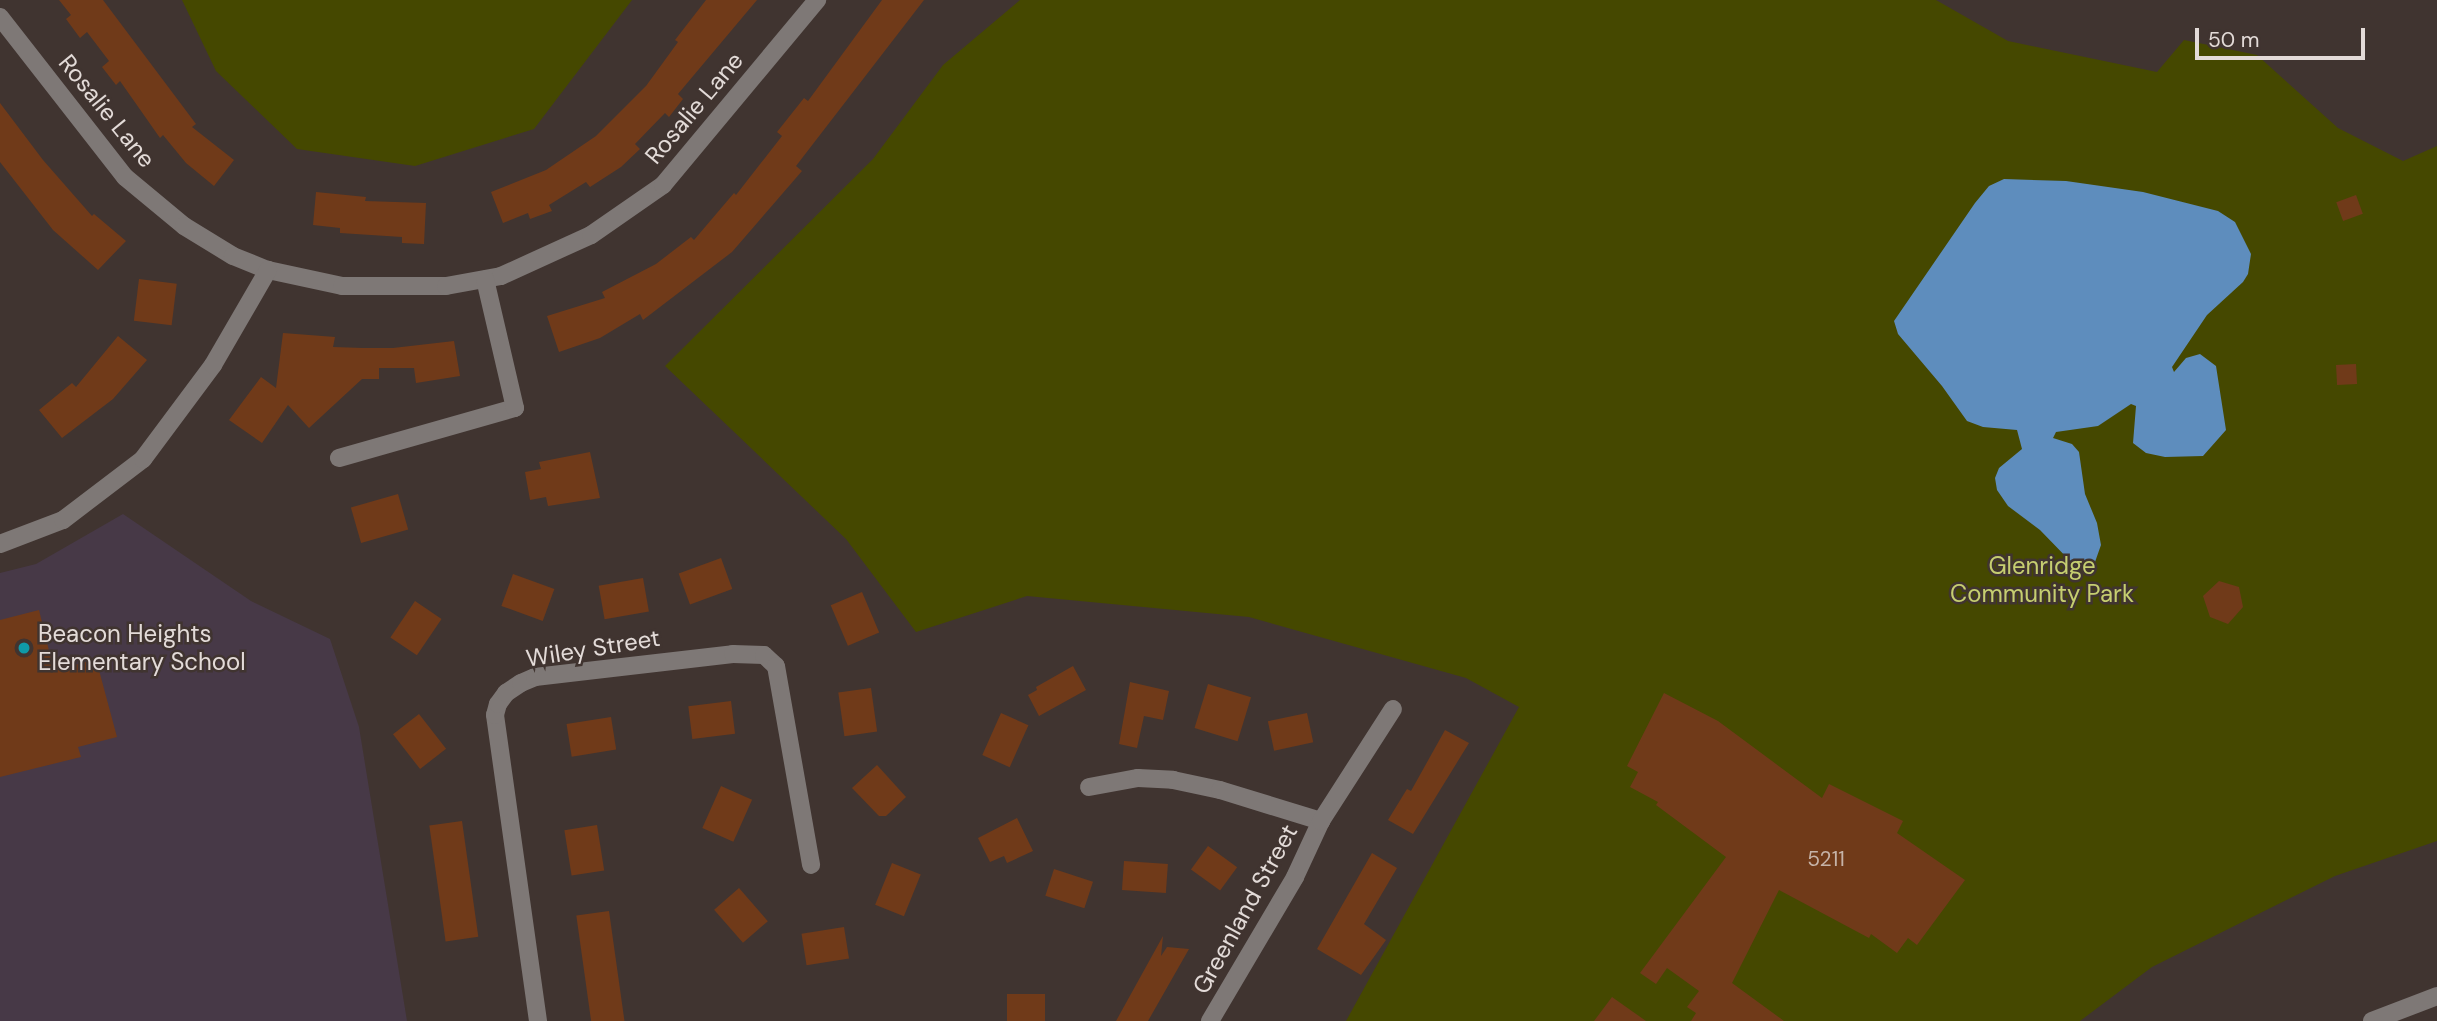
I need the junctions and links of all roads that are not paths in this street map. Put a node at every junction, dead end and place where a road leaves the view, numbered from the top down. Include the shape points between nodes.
1 (817, 0) edge
2 (0, 18) edge
3 (268, 270) junction
4 (485, 279) junction
5 (339, 458) dead end
6 (0, 544) edge
7 (1393, 709) dead end
8 (1089, 788) dead end
9 (1321, 821) junction
10 (811, 865) dead end
11 (2437, 996) edge
12 (538, 1021) edge
13 (1210, 1021) edge
14 (2372, 1021) edge

1 - 4 street, Rosalie Lane via 663,185 591,234
2 - 3 street, Rosalie Lane via 125,177 184,226 233,256
3 - 4 street, Rosalie Lane via 342,286 446,286
3 - 6 street via 214,365 143,459 63,520
4 - 5 street via 515,408
7 - 9 street, Greenland Street
8 - 9 street via 1138,778 1173,780
9 - 13 street, Greenland Street via 1295,877
10 - 12 street, Wiley Street via 776,666 764,655 720,655 535,677 521,683 506,693 495,715
11 - 14 street

